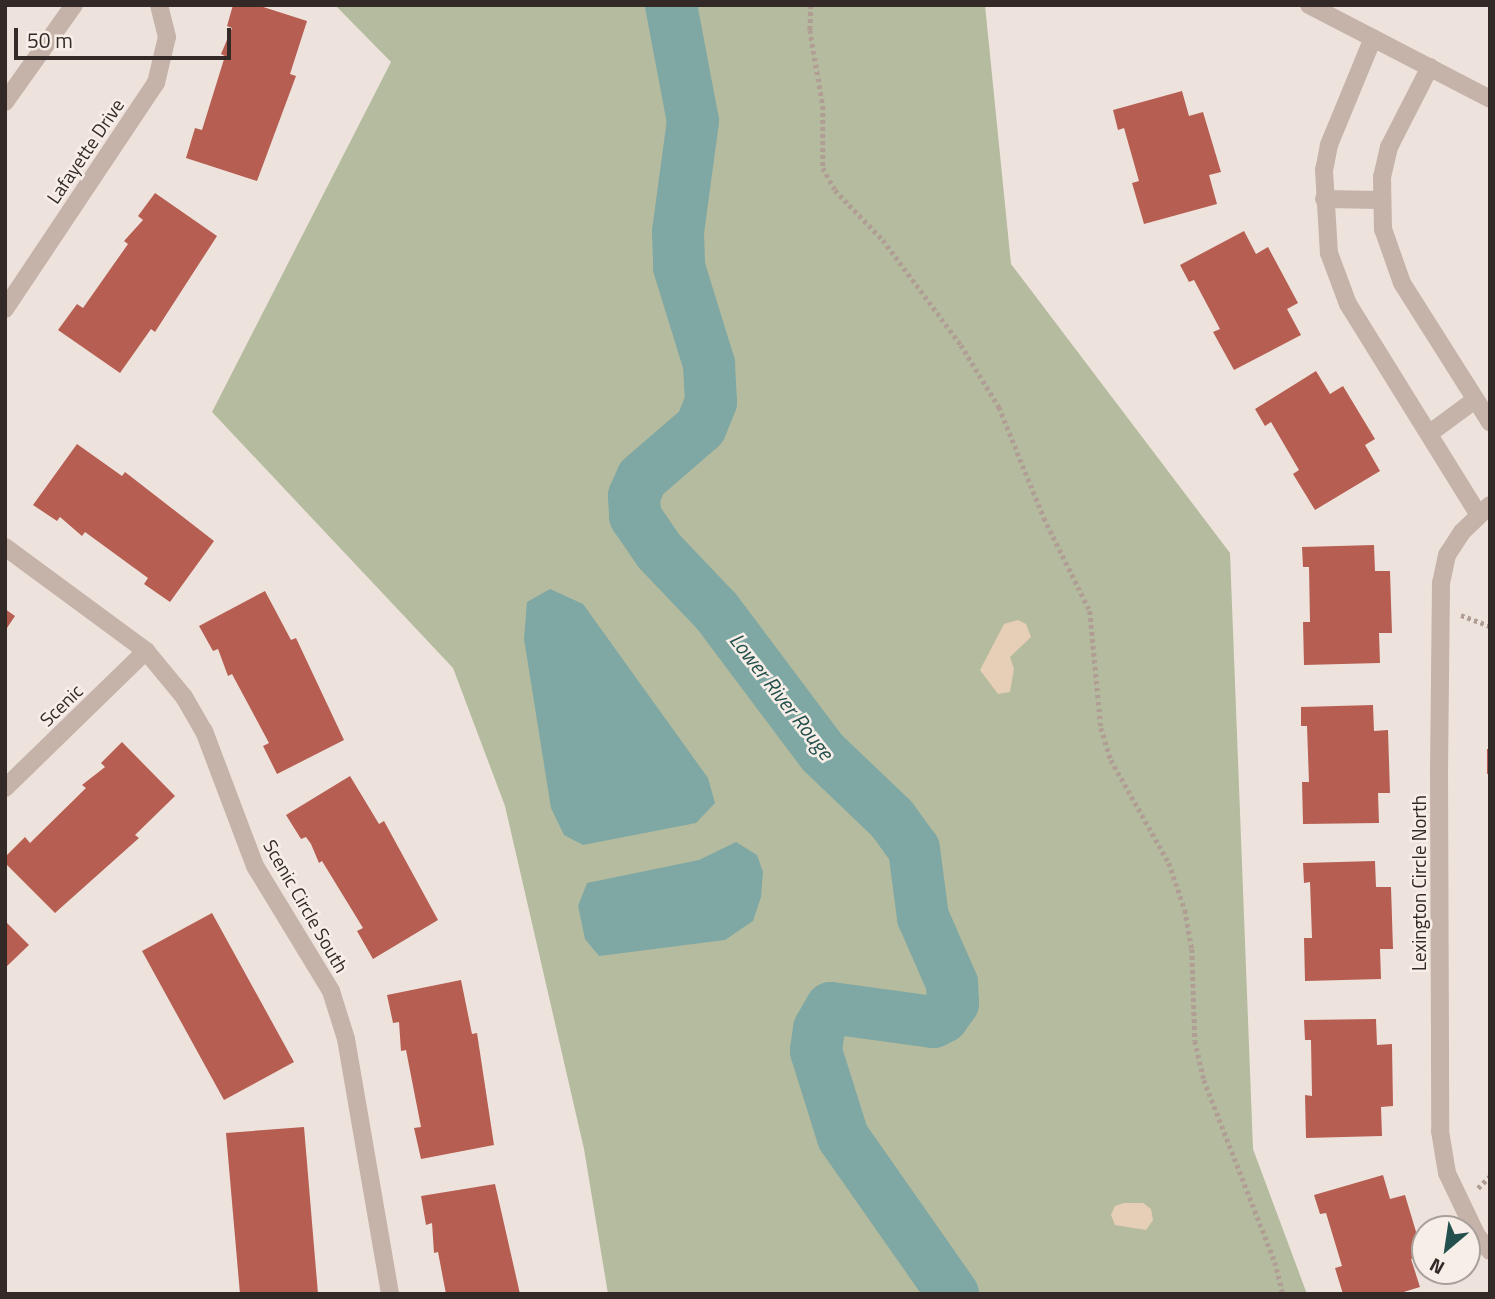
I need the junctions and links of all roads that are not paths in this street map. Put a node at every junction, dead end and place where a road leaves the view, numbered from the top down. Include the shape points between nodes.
1 (74, 5) edge
2 (159, 5) edge
3 (1309, 5) edge
4 (1373, 38) junction
5 (1430, 66) junction
6 (1490, 99) edge
7 (5, 102) edge
8 (1324, 199) junction
9 (1381, 200) junction
10 (5, 309) edge
11 (1475, 400) junction
12 (1490, 422) edge
13 (1430, 433) junction
14 (1484, 510) edge
15 (5, 547) edge
16 (146, 651) junction
17 (5, 788) edge
18 (1490, 1251) edge
19 (390, 1294) edge

1 - 7 street
2 - 10 street, Lafayette Drive via 167,37 156,83
3 - 4 street
4 - 5 street
4 - 8 street, Lexington Circle North via 1329,145
5 - 6 street
5 - 9 street via 1389,147
8 - 9 street
8 - 13 street, Lexington Circle North via 1329,253 1348,304
9 - 11 street via 1390,257 1402,283
11 - 12 street
11 - 13 street
13 - 14 street, Lexington Circle North
14 - 18 street, Lexington Circle North via 1447,555 1440,607 1440,1131 1447,1173 1476,1236
15 - 16 street, Scenic Circle South
16 - 17 street, Scenic
16 - 19 street, Scenic Circle South via 184,697 204,731 255,866 331,991 346,1039

